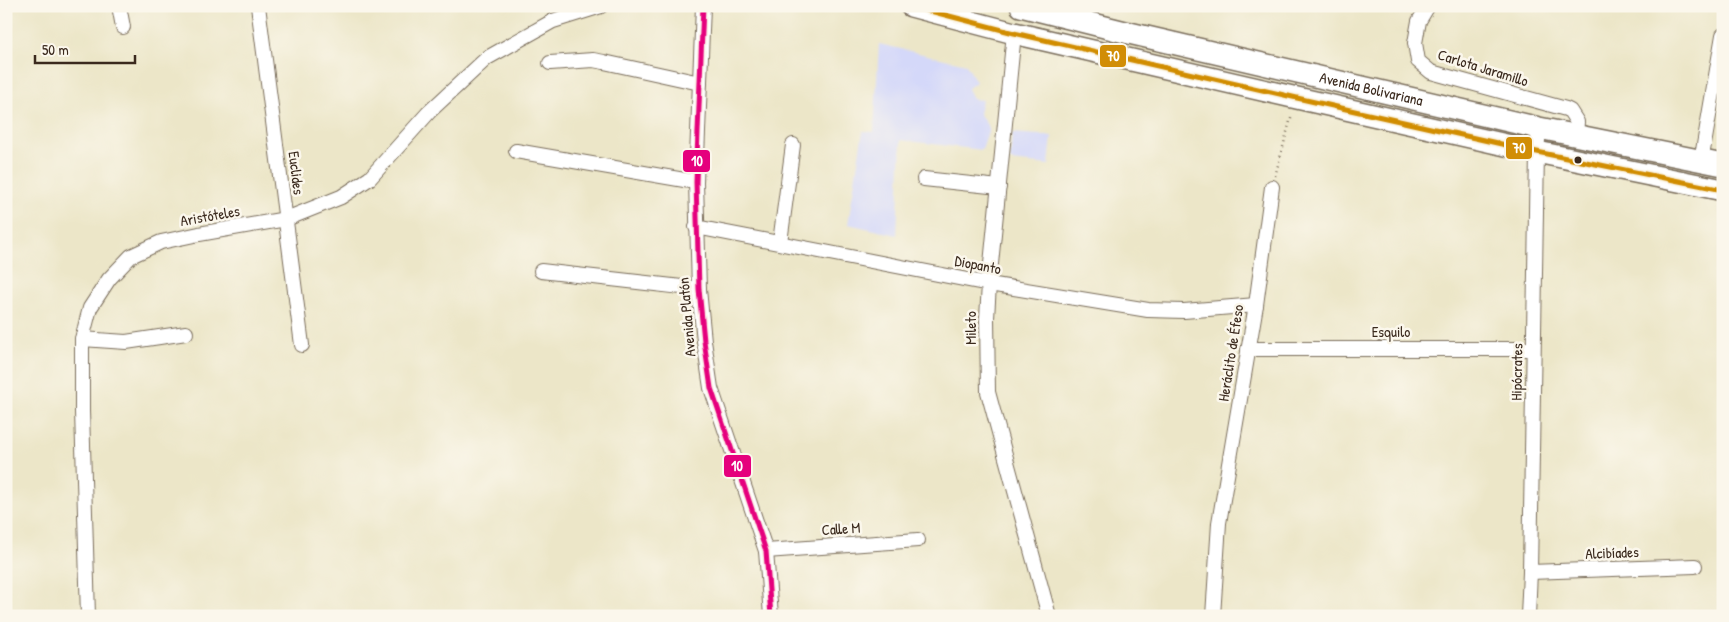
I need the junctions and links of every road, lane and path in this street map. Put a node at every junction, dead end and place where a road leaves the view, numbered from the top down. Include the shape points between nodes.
1 (119, 6) edge
2 (258, 6) edge
3 (601, 6) edge
4 (703, 6) edge
5 (911, 6) edge
6 (1021, 6) edge
7 (1428, 6) edge
8 (123, 27) dead end
9 (1014, 33) junction
10 (1723, 35) edge
11 (550, 63) dead end
12 (700, 83) junction
13 (1297, 98) junction
14 (1539, 128) junction
15 (1576, 136) junction
16 (793, 145) dead end
17 (516, 151) dead end
18 (1537, 152) junction
19 (1701, 162) junction
20 (1723, 165) edge
21 (924, 179) dead end
22 (696, 182) junction
23 (998, 187) junction
24 (1272, 187) joint
25 (1723, 190) edge
26 (286, 219) junction
27 (696, 227) junction
28 (780, 242) junction
29 (541, 271) dead end
30 (989, 284) junction
31 (699, 289) junction
32 (1256, 305) junction
33 (186, 332) dead end
34 (82, 339) junction
35 (302, 345) dead end
36 (1248, 349) junction
37 (1533, 349) junction
38 (918, 540) dead end
39 (766, 551) junction
40 (1696, 566) dead end
41 (1530, 572) junction
42 (88, 616) edge
43 (771, 616) edge
44 (1049, 616) edge
45 (1213, 616) edge
46 (1528, 616) edge

1 - 8 street
2 - 26 street, Euclides
3 - 26 street, Aristóteles via 553,21 487,58 429,112 370,178 341,197
4 - 12 street, Avenida Platón
5 - 9 highway, Avenida Bolivariana
6 - 14 highway, Avenida Bolivariana
7 - 15 street, Carlota Jaramillo via 1419,21 1415,43 1418,61 1430,72 1566,109 1577,122
9 - 13 highway, Avenida Bolivariana
9 - 23 street, Mileto
10 - 19 street
11 - 12 street via 593,60
12 - 22 street, Avenida Platón
13 - 18 highway, Avenida Bolivariana
13 - 24 path
14 - 15 highway, Avenida Bolivariana
14 - 18 street, Hipócrates
15 - 19 highway, Avenida Bolivariana
16 - 28 street
17 - 22 street
18 - 25 highway, Avenida Bolivariana
18 - 37 street, Hipócrates
19 - 20 highway, Avenida Bolivariana
21 - 23 street
22 - 27 street, Avenida Platón
23 - 30 street, Mileto
24 - 32 street, Heráclito de Éfeso
26 - 34 street, Aristóteles via 161,242 132,256 109,280 90,308
26 - 35 street, Euclides
27 - 28 street, Diopanto
27 - 31 street, Avenida Platón
28 - 30 street, Diopanto
29 - 31 street
30 - 32 street, Diopanto via 1148,310 1184,311
30 - 44 street, Mileto via 988,392
31 - 39 street, Avenida Platón via 711,388
32 - 36 street, Heráclito de Éfeso
33 - 34 street via 126,342
34 - 42 street, Aristóteles
36 - 37 street, Esquilo
36 - 45 street, Heráclito de Éfeso via 1219,523
37 - 41 street, Hipócrates
38 - 39 street, Calle M
39 - 43 street, Avenida Platón
40 - 41 street, Alcibíades
41 - 46 street, Hipócrates

